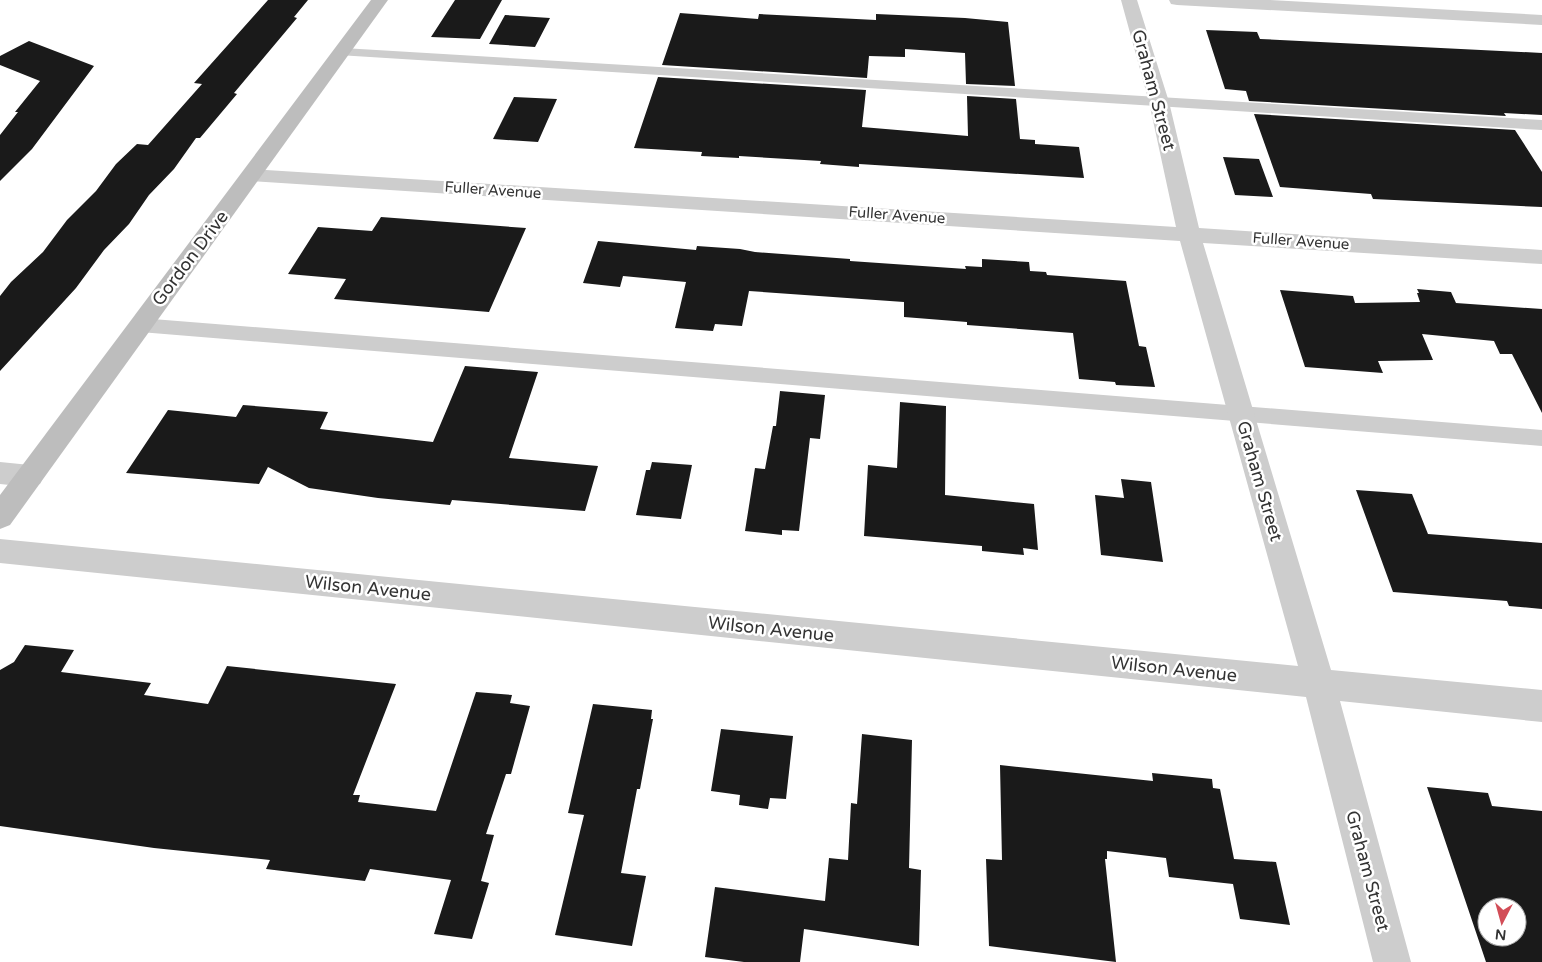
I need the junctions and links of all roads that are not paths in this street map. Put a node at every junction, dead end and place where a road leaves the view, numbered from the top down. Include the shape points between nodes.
1 (380, 0) edge
2 (1129, 0) edge
3 (1177, 0) edge
4 (1317, 4) edge
5 (1542, 20) edge
6 (343, 52) junction
7 (1159, 102) junction
8 (1542, 125) edge
9 (252, 175) junction
10 (1189, 234) junction
11 (1542, 257) edge
12 (140, 325) junction
13 (1241, 414) junction
14 (1542, 438) edge
15 (0, 473) edge
16 (30, 476) junction
17 (0, 517) edge
18 (0, 552) edge
19 (1319, 684) junction
20 (1542, 706) edge
21 (1392, 962) edge

1 - 6 main road, Gordon Drive
2 - 7 street, Graham Street
3 - 4 street
4 - 5 street
6 - 7 lane
6 - 9 main road, Gordon Drive
7 - 8 lane
7 - 10 street, Graham Street
9 - 10 street, Fuller Avenue
9 - 12 main road, Gordon Drive
10 - 11 street, Fuller Avenue
10 - 13 street, Graham Street
12 - 13 lane
12 - 16 main road, Gordon Drive
13 - 14 lane
13 - 19 street, Graham Street
15 - 16 street
16 - 17 main road, Gordon Drive
18 - 19 street, Wilson Avenue
19 - 20 street, Wilson Avenue
19 - 21 street, Graham Street

